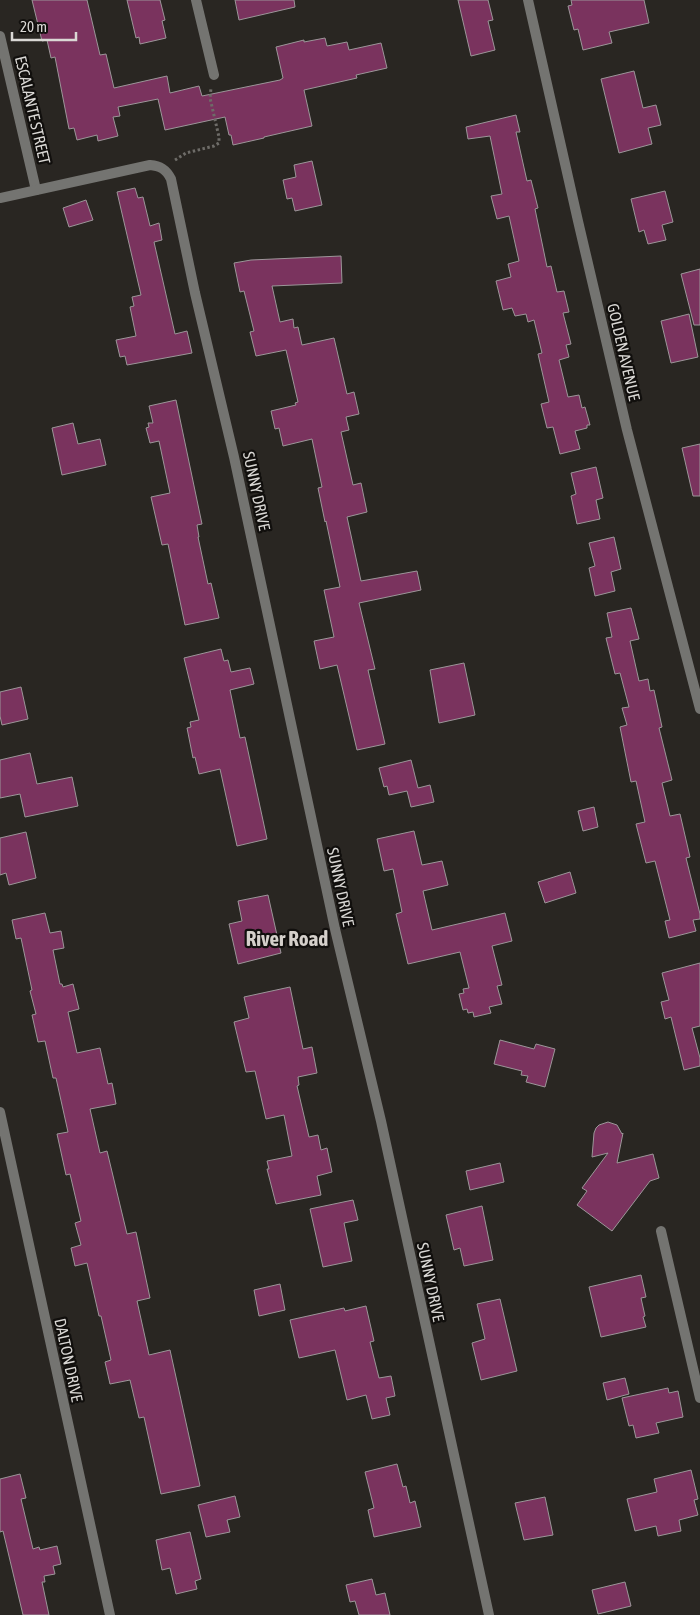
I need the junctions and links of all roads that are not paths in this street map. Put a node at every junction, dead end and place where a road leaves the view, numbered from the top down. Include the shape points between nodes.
1 (196, 0) edge
2 (528, 0) edge
3 (0, 36) edge
4 (214, 75) road end
5 (36, 190) junction
6 (0, 198) edge
7 (700, 709) edge
8 (0, 1112) edge
9 (661, 1231) dead end
10 (700, 1398) edge
11 (110, 1615) edge
12 (489, 1615) edge

1 - 4 street
2 - 7 street, GOLDEN AVENUE via 627,430
3 - 5 street, ESCALANTE STREET
5 - 6 street
5 - 12 street, SUNNY DRIVE via 144,166 161,167 171,179
8 - 11 street, DALTON DRIVE
9 - 10 street

